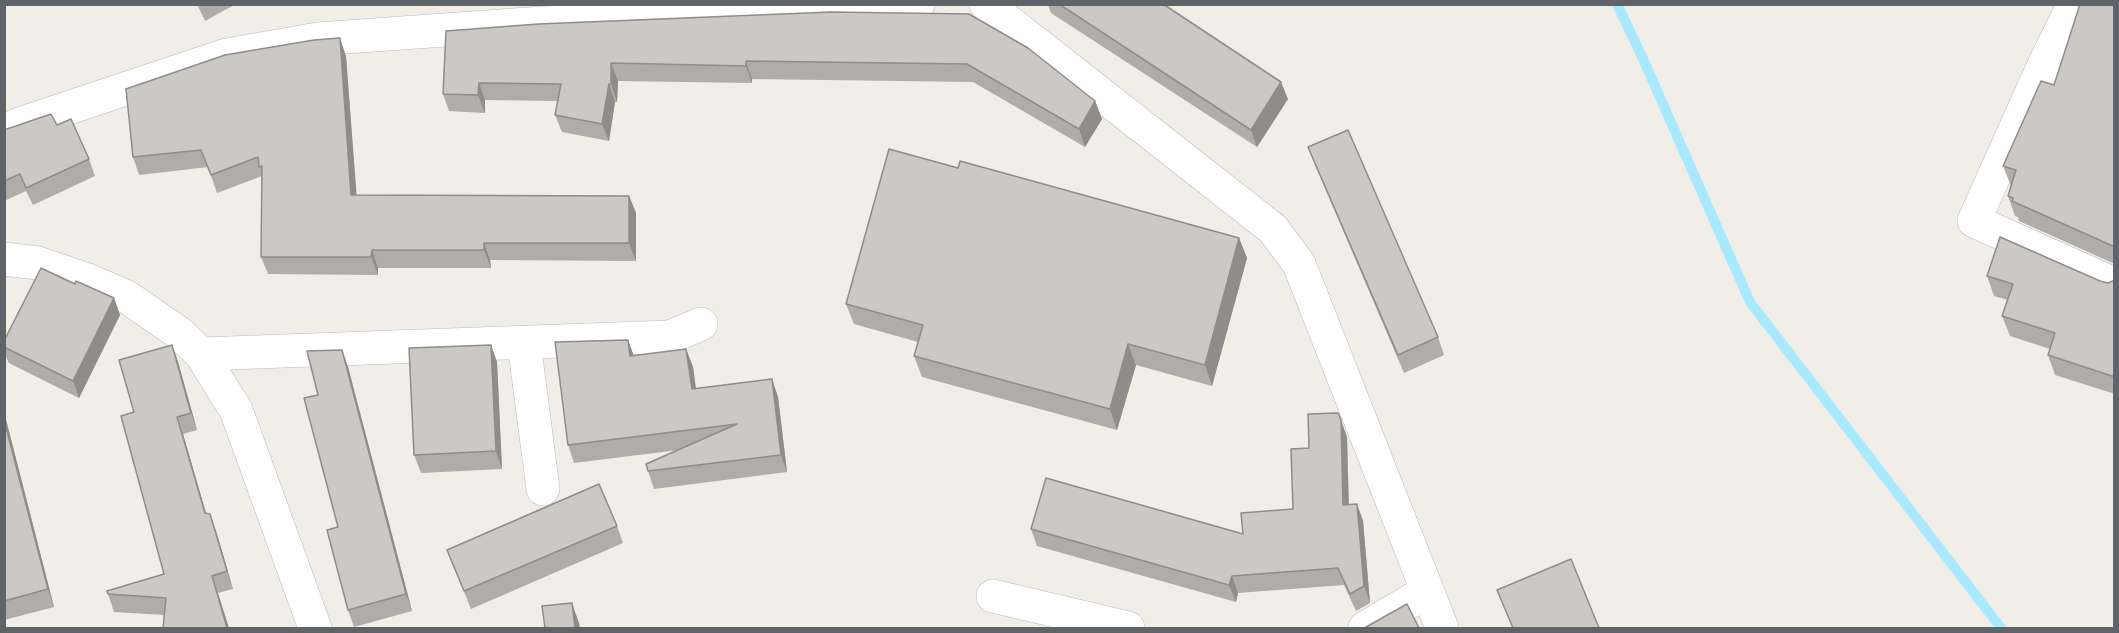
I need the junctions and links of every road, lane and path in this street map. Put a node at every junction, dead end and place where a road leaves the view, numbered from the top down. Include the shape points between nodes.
1 (918, 4) edge
2 (986, 4) edge
3 (2074, 4) edge
4 (4, 131) edge
5 (4, 259) edge
6 (2115, 284) edge
7 (701, 324) dead end
8 (524, 343) junction
9 (201, 354) junction
10 (543, 489) dead end
11 (1426, 592) junction
12 (993, 596) dead end
13 (315, 628) edge
14 (1128, 628) edge
15 (1365, 628) edge
16 (1442, 628) edge

1 - 4 street via 318,39 227,55
2 - 11 street via 1273,229 1299,264
3 - 6 street via 1974,220
5 - 9 street via 38,263 127,297 179,333
7 - 8 street via 670,337
8 - 9 street
8 - 10 street
9 - 13 street via 236,410
11 - 15 street
11 - 16 street
12 - 14 street

